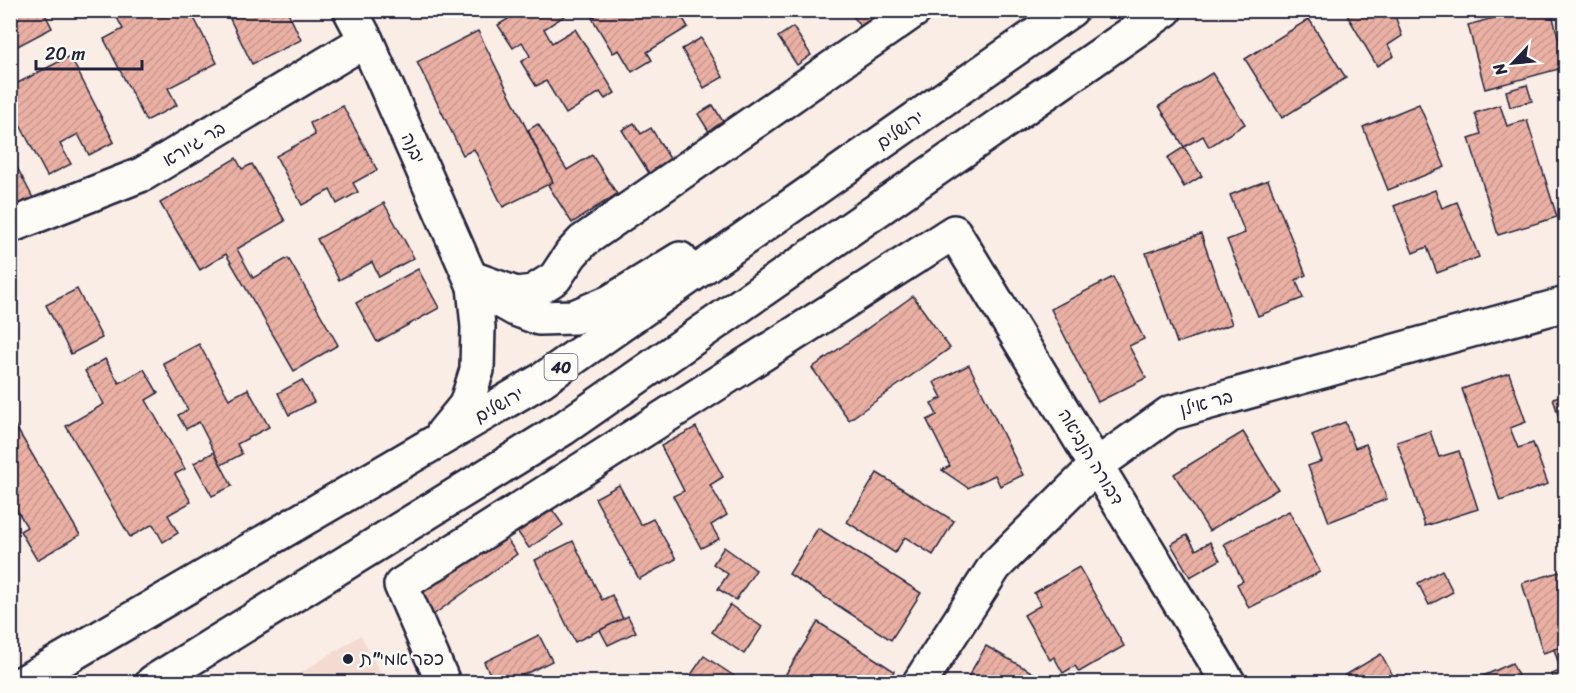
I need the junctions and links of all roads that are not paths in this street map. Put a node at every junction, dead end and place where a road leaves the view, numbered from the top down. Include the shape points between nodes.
1 (915, 10) edge
2 (1071, 10) edge
3 (1165, 10) edge
4 (358, 20) edge
5 (1004, 57) junction
6 (10, 226) edge
7 (473, 282) junction
8 (1566, 304) edge
9 (434, 444) junction
10 (1097, 465) junction
11 (24, 682) edge
12 (153, 682) edge
13 (443, 682) edge
14 (920, 682) edge
15 (1228, 682) edge

1 - 7 main road via 583,241 555,278 532,292 516,294
2 - 5 main road, ירושלים / 40
3 - 12 main road via 564,428
4 - 6 main road, בר גיורא via 143,174
4 - 7 main road, יבנה
5 - 7 main road via 610,302 574,317 539,318 515,309
5 - 9 main road, ירושלים / 40 via 542,380
7 - 9 main road, יבנה via 477,370 466,405
8 - 10 main road, בר אילן via 1170,413
9 - 11 main road, ירושלים / 40
10 - 13 main road, דבורה הנביאה via 954,232 401,585
10 - 14 main road, בר אילן via 995,566
10 - 15 main road, דבורה הנביאה

